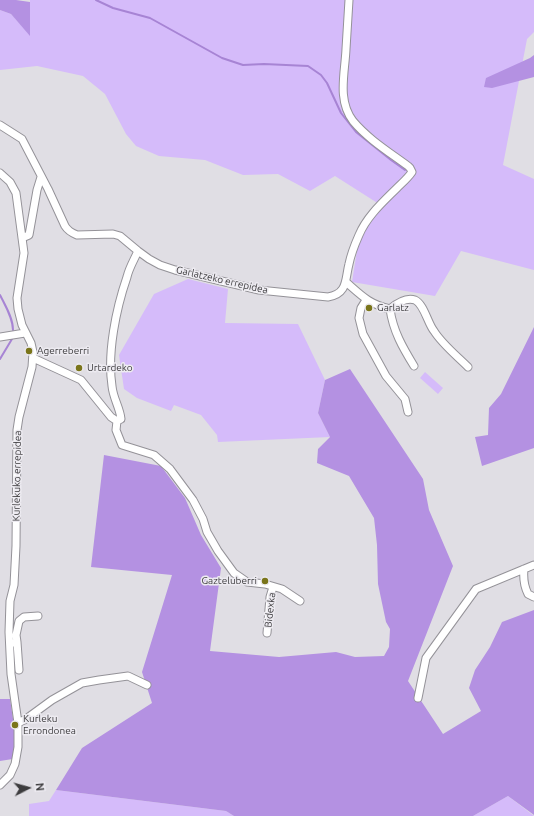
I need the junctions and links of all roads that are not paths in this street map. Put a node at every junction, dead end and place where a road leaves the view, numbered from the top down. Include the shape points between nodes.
1 (349, 0) edge
2 (0, 124) edge
3 (0, 173) edge
4 (41, 177) junction
5 (22, 238) junction
6 (138, 251) junction
7 (346, 282) junction
8 (366, 300) junction
9 (390, 309) junction
10 (26, 333) junction
11 (0, 337) edge
12 (33, 358) junction
13 (414, 366) dead end
14 (468, 367) dead end
15 (408, 412) dead end
16 (117, 421) junction
17 (534, 564) edge
18 (524, 569) junction
19 (273, 587) junction
20 (534, 596) edge
21 (300, 601) dead end
22 (38, 616) dead end
23 (267, 633) dead end
24 (17, 642) junction
25 (9, 643) junction
26 (19, 670) dead end
27 (147, 685) dead end
28 (418, 698) dead end
29 (18, 723) junction
30 (0, 785) edge

1 - 7 street via 343,86 345,105 359,127 412,172 363,226 351,255
2 - 4 street, Garlatzeko errepidea via 22,139
3 - 5 street, Kurlekuko errepidea via 10,182 16,193
4 - 5 street via 28,235
4 - 6 street, Garlatzeko errepidea via 68,230 78,235 120,236
5 - 10 street, Kurlekuko errepidea via 24,258 17,298
6 - 7 street, Garlatzeko errepidea via 160,265 175,270 259,290 328,297 341,291
6 - 16 street via 127,276 116,315 110,362 114,398 121,412 121,419
7 - 8 street
8 - 9 street
8 - 15 street via 360,308 359,318 363,334 386,376 406,399
9 - 13 street via 400,343
9 - 14 street via 397,302 413,299 419,302 434,331
10 - 11 street
10 - 12 street, Kurlekuko errepidea via 31,343
12 - 16 street via 81,380
12 - 25 street, Kurlekuko errepidea via 17,430 16,546 14,585 10,601
16 - 19 street via 116,430 122,445 154,455 170,469 193,500 203,519 206,532 234,573 247,582
17 - 18 street
18 - 20 street via 525,588 528,594
18 - 28 street via 476,589 426,658
19 - 21 street
19 - 23 street, Bidexka via 269,601
22 - 24 street via 24,617 19,621
24 - 25 street
24 - 26 street
25 - 29 street, Kurlekuko errepidea
27 - 29 street via 128,676 82,683
29 - 30 street, Kurlekuko errepidea via 15,764 10,775

